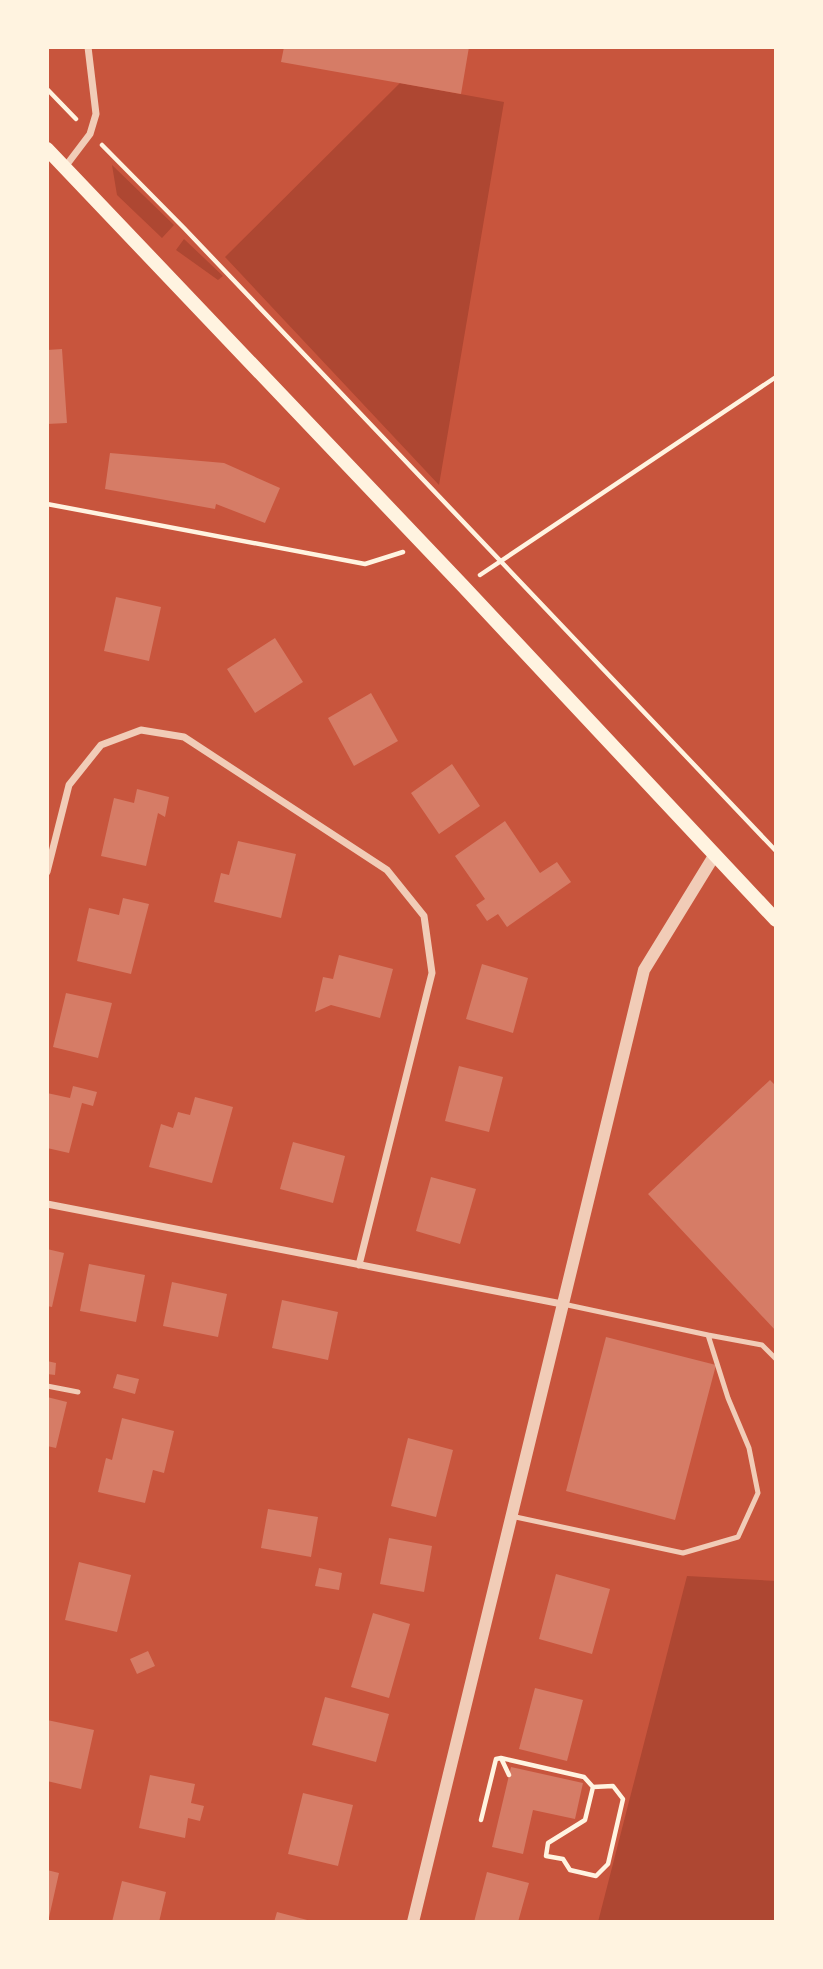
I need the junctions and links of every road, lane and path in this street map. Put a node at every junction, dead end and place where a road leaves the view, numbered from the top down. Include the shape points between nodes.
1 (88, 47) edge
2 (47, 89) edge
3 (90, 134) junction
4 (47, 149) edge
5 (65, 168) junction
6 (776, 377) edge
7 (47, 504) edge
8 (424, 545) junction
9 (499, 562) junction
10 (463, 586) junction
11 (776, 851) edge
12 (714, 856) junction
13 (47, 872) edge
14 (776, 920) edge
15 (47, 1204) edge
16 (359, 1265) junction
17 (562, 1304) junction
18 (708, 1335) junction
19 (776, 1359) edge
20 (47, 1386) edge
21 (78, 1392) dead end
22 (511, 1516) junction
23 (501, 1758) junction
24 (509, 1775) dead end
25 (593, 1787) junction
26 (481, 1820) dead end
27 (413, 1922) edge

1 - 3 street via 96,114
2 - 3 path
3 - 5 street
3 - 9 path
4 - 5 main road
5 - 8 main road
6 - 9 path
7 - 8 path via 365,564
8 - 10 main road
9 - 10 path
9 - 11 path
10 - 12 main road
12 - 14 main road
12 - 17 street via 644,970
13 - 16 street via 69,785 101,745 141,730 184,737 387,870 417,906 424,916 432,973
15 - 16 street
16 - 17 street
17 - 18 lane
17 - 22 street
18 - 19 lane via 762,1345
18 - 22 lane via 749,1448 758,1493 738,1537 683,1553
20 - 21 lane
22 - 27 street
23 - 24 path
23 - 25 path via 584,1777
23 - 26 path via 496,1759
25 - 25 path via 613,1786 623,1799 608,1864 596,1876 570,1870 563,1859 546,1856 548,1843 585,1819

